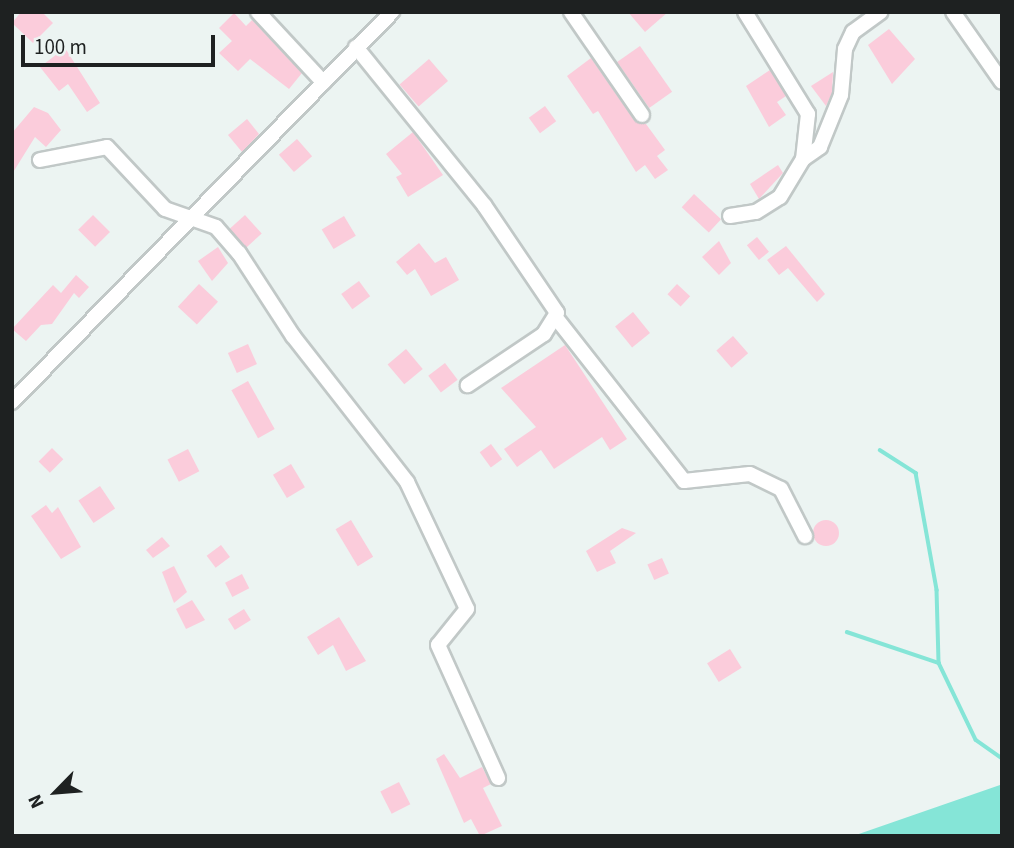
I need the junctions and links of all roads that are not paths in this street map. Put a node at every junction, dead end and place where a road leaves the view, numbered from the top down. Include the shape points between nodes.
1 (258, 12) edge
2 (392, 12) edge
3 (570, 12) edge
4 (744, 12) edge
5 (881, 12) edge
6 (953, 12) edge
7 (356, 47) junction
8 (324, 82) junction
9 (1002, 82) edge
10 (642, 115) dead end
11 (803, 159) junction
12 (40, 160) dead end
13 (730, 216) dead end
14 (195, 219) junction
15 (557, 319) junction
16 (468, 386) dead end
17 (13, 400) edge
18 (805, 536) dead end
19 (498, 778) dead end

1 - 8 street
2 - 7 street
3 - 10 street
4 - 11 street via 808,114
5 - 11 street via 853,32 826,137
6 - 9 street
7 - 8 street
7 - 15 street via 484,205
8 - 14 street
11 - 13 street via 780,197 756,212
12 - 14 street via 107,147 165,209
14 - 17 street
14 - 19 street via 216,227 239,253 293,336 407,482 467,609 438,645
15 - 16 street
15 - 18 street via 684,481 750,474 781,489

